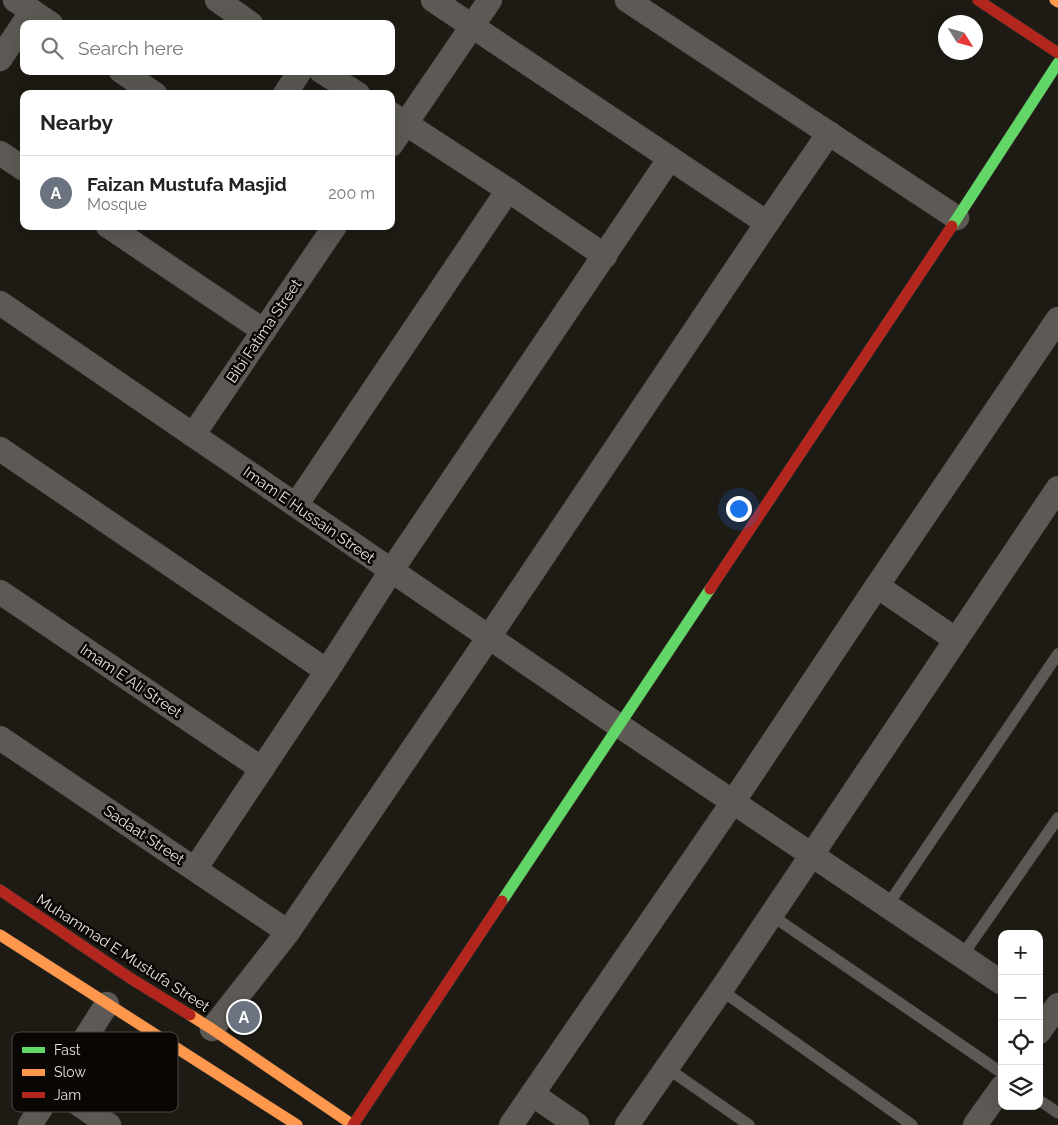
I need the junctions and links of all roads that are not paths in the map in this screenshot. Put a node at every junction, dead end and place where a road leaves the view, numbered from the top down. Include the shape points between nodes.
1 (216, 0) edge
2 (433, 0) edge
3 (490, 0) edge
4 (627, 0) edge
5 (978, 0) edge
6 (1055, 0) edge
7 (1058, 2) edge
8 (245, 20) edge
9 (472, 26) junction
10 (20, 31) edge
11 (1058, 54) edge
12 (0, 59) edge
13 (1058, 63) edge
14 (127, 75) edge
15 (297, 75) edge
16 (328, 75) edge
17 (149, 90) edge
18 (288, 90) edge
19 (352, 90) edge
20 (399, 119) edge
21 (395, 132) edge
22 (829, 134) junction
23 (0, 153) edge
24 (670, 158) junction
25 (20, 166) edge
26 (508, 190) junction
27 (957, 218) junction
28 (767, 223) junction
29 (114, 230) edge
30 (332, 230) edge
31 (605, 256) junction
32 (0, 304) edge
33 (1058, 319) edge
34 (264, 331) junction
35 (193, 435) junction
36 (0, 449) edge
37 (1054, 501) edge
38 (296, 505) junction
39 (391, 571) junction
40 (876, 586) junction
41 (0, 592) edge
42 (489, 637) junction
43 (956, 639) junction
44 (1058, 654) edge
45 (327, 672) junction
46 (620, 726) junction
47 (0, 738) edge
48 (262, 769) junction
49 (733, 802) junction
50 (1058, 818) edge
51 (811, 855) junction
52 (195, 869) junction
53 (0, 890) edge
54 (887, 906) junction
55 (771, 915) junction
56 (288, 932) junction
57 (0, 935) edge
58 (962, 956) junction
59 (998, 980) edge
60 (721, 990) junction
61 (107, 1004) junction
62 (212, 1029) junction
63 (89, 1032) edge
64 (150, 1032) edge
65 (178, 1051) edge
66 (667, 1068) junction
67 (998, 1070) edge
68 (998, 1093) edge
69 (532, 1094) junction
70 (1043, 1103) edge
71 (38, 1112) edge
72 (90, 1112) edge
73 (1058, 1113) edge
74 (287, 1122) edge
75 (30, 1125) edge
76 (109, 1125) edge
77 (353, 1125) edge
78 (511, 1125) edge
79 (577, 1125) edge
80 (627, 1125) edge
81 (749, 1125) edge
82 (912, 1125) edge
83 (976, 1125) edge

1 - 8 street
2 - 9 street
3 - 9 street
4 - 22 street
5 - 11 street
6 - 7 street
9 - 20 street
9 - 24 street
10 - 12 street
13 - 27 street
14 - 17 street
15 - 18 street
16 - 19 street
20 - 21 street
20 - 26 street
22 - 27 street
22 - 28 street
23 - 25 street
24 - 28 street
24 - 31 street
26 - 31 street
26 - 38 street
27 - 46 street
28 - 42 street
29 - 34 street
30 - 34 street, Bibi Fatima Street
31 - 39 street
32 - 35 street, Imam E Hussain Street
33 - 40 street
34 - 35 street, Bibi Fatima Street
35 - 38 street, Imam E Hussain Street
36 - 45 street
37 - 43 street
38 - 39 street, Imam E Hussain Street
39 - 42 street, Imam E Hussain Street
39 - 45 street
40 - 43 street
40 - 49 street
41 - 48 street, Imam E Ali Street
42 - 46 street, Imam E Hussain Street
42 - 56 street
43 - 51 street
44 - 54 lane
45 - 48 street
46 - 49 street, Imam E Hussain Street
46 - 77 street
47 - 52 street, Sadaat Street
48 - 52 street
49 - 51 street, Imam E Hussain Street
49 - 69 street
50 - 58 lane
51 - 54 street, Imam E Hussain Street
51 - 55 street
52 - 56 street, Sadaat Street
53 - 62 street, Muhammad E Mustufa Street
54 - 58 street, Imam E Hussain Street
55 - 60 street
55 - 67 lane
56 - 62 street
57 - 61 street
58 - 59 street, Imam E Hussain Street
60 - 66 street
60 - 82 lane
61 - 63 street
61 - 64 street
62 - 77 street, Muhammad E Mustufa Street
65 - 74 street
66 - 80 street
66 - 81 lane
68 - 83 street
69 - 78 street
69 - 79 street
70 - 73 lane
71 - 75 street
72 - 76 street

